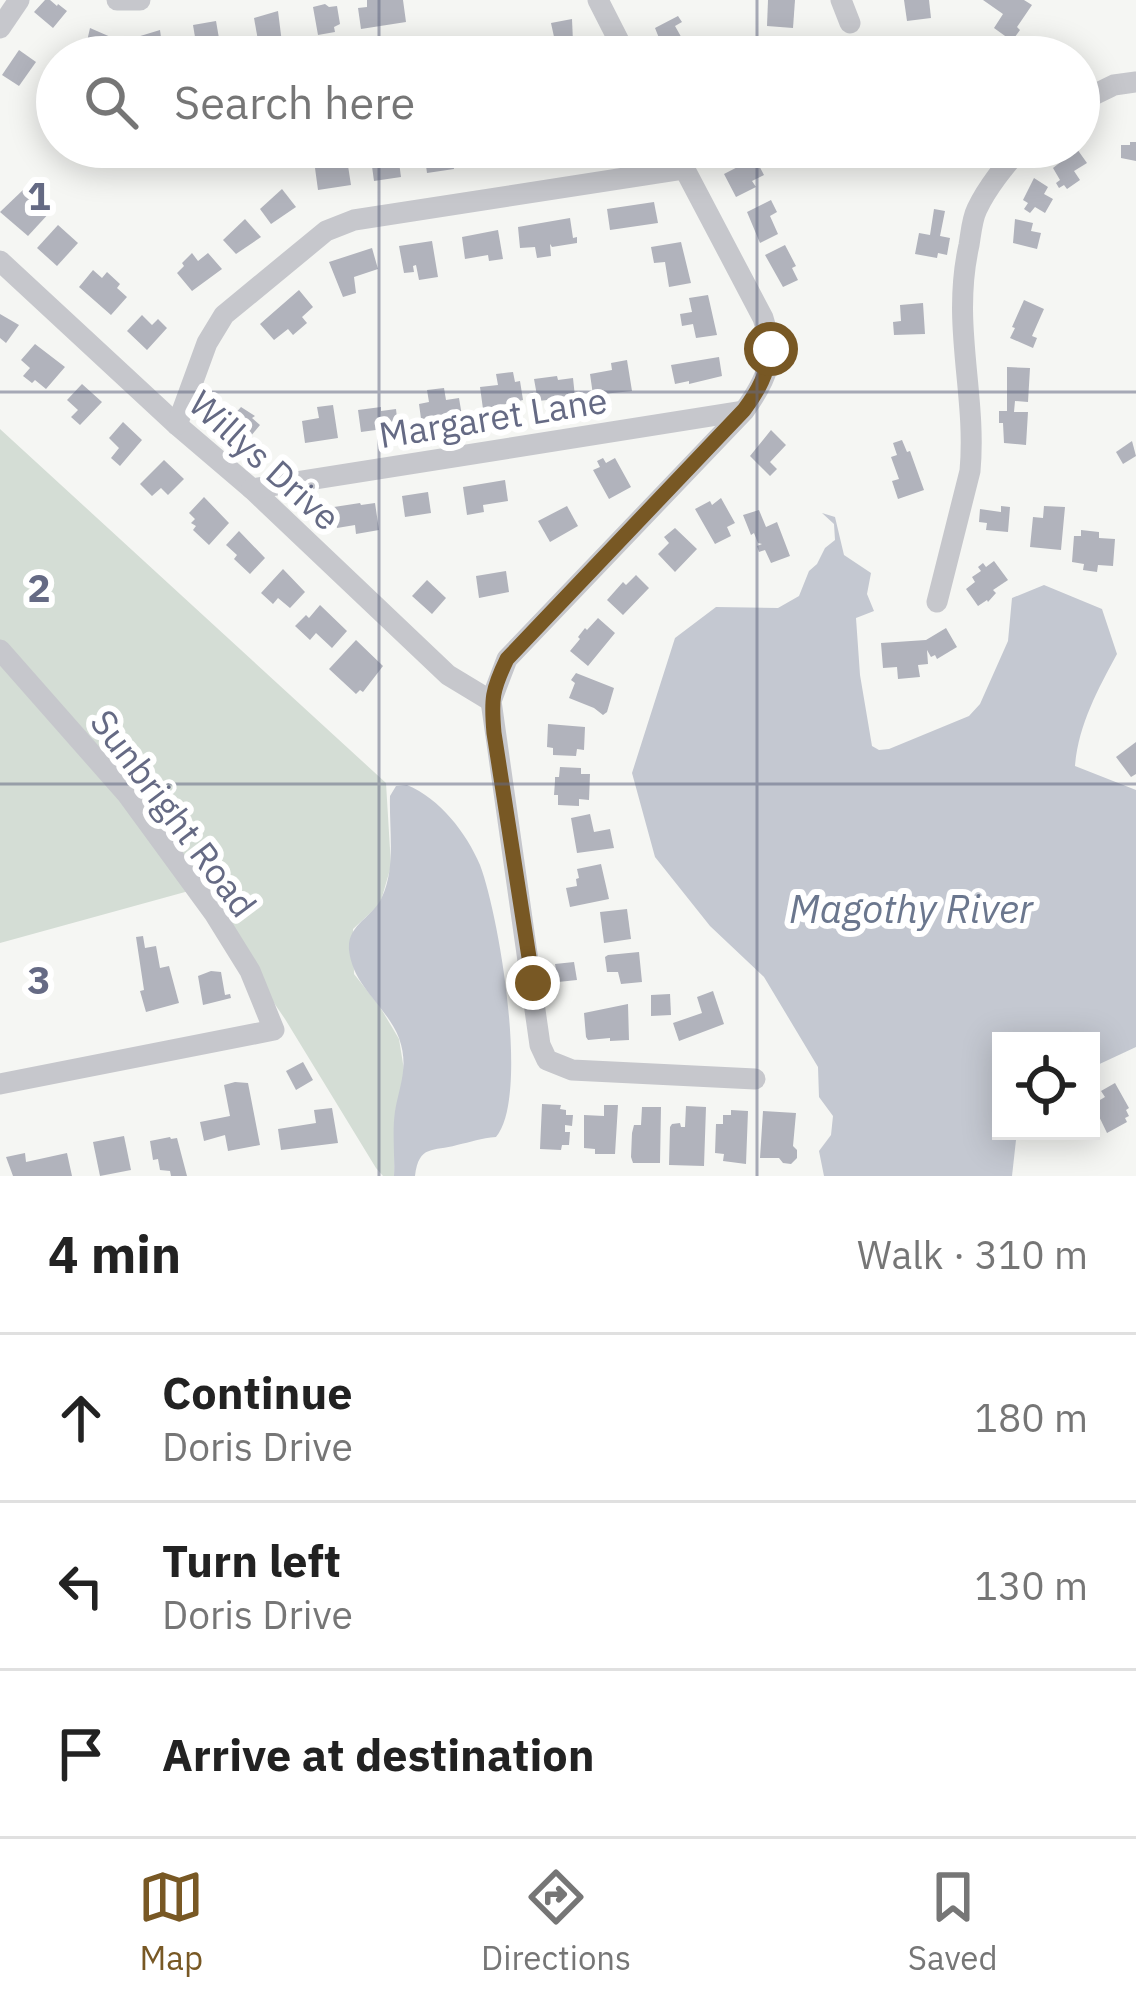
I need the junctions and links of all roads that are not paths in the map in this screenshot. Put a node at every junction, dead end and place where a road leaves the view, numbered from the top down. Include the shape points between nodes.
1 (19, 0) edge
2 (117, 0) edge
3 (140, 0) edge
4 (598, 0) edge
5 (841, 0) edge
6 (850, 23) dead end
7 (0, 28) edge
8 (616, 36) edge
9 (1136, 82) edge
10 (1100, 92) edge
11 (1004, 168) edge
12 (683, 169) joint
13 (0, 261) edge
14 (744, 410) junction
15 (177, 425) junction
16 (252, 489) junction
17 (937, 602) dead end
18 (0, 650) edge
19 (491, 701) junction
20 (755, 1079) dead end
21 (0, 1084) edge

1 - 7 street
2 - 3 street
4 - 8 street
5 - 6 street
9 - 10 street
11 - 17 street via 976,211 964,269 972,449
12 - 14 street via 769,334 768,370
12 - 15 street via 354,220 326,232 224,314
13 - 15 street, Willys Drive
14 - 16 street, Margaret Lane
14 - 19 street via 507,659
15 - 16 street, Willys Drive
16 - 19 street, Willys Drive via 448,675
18 - 21 street, Sunbright Road via 128,794 250,971 274,1030
19 - 20 street via 548,1060 572,1070

